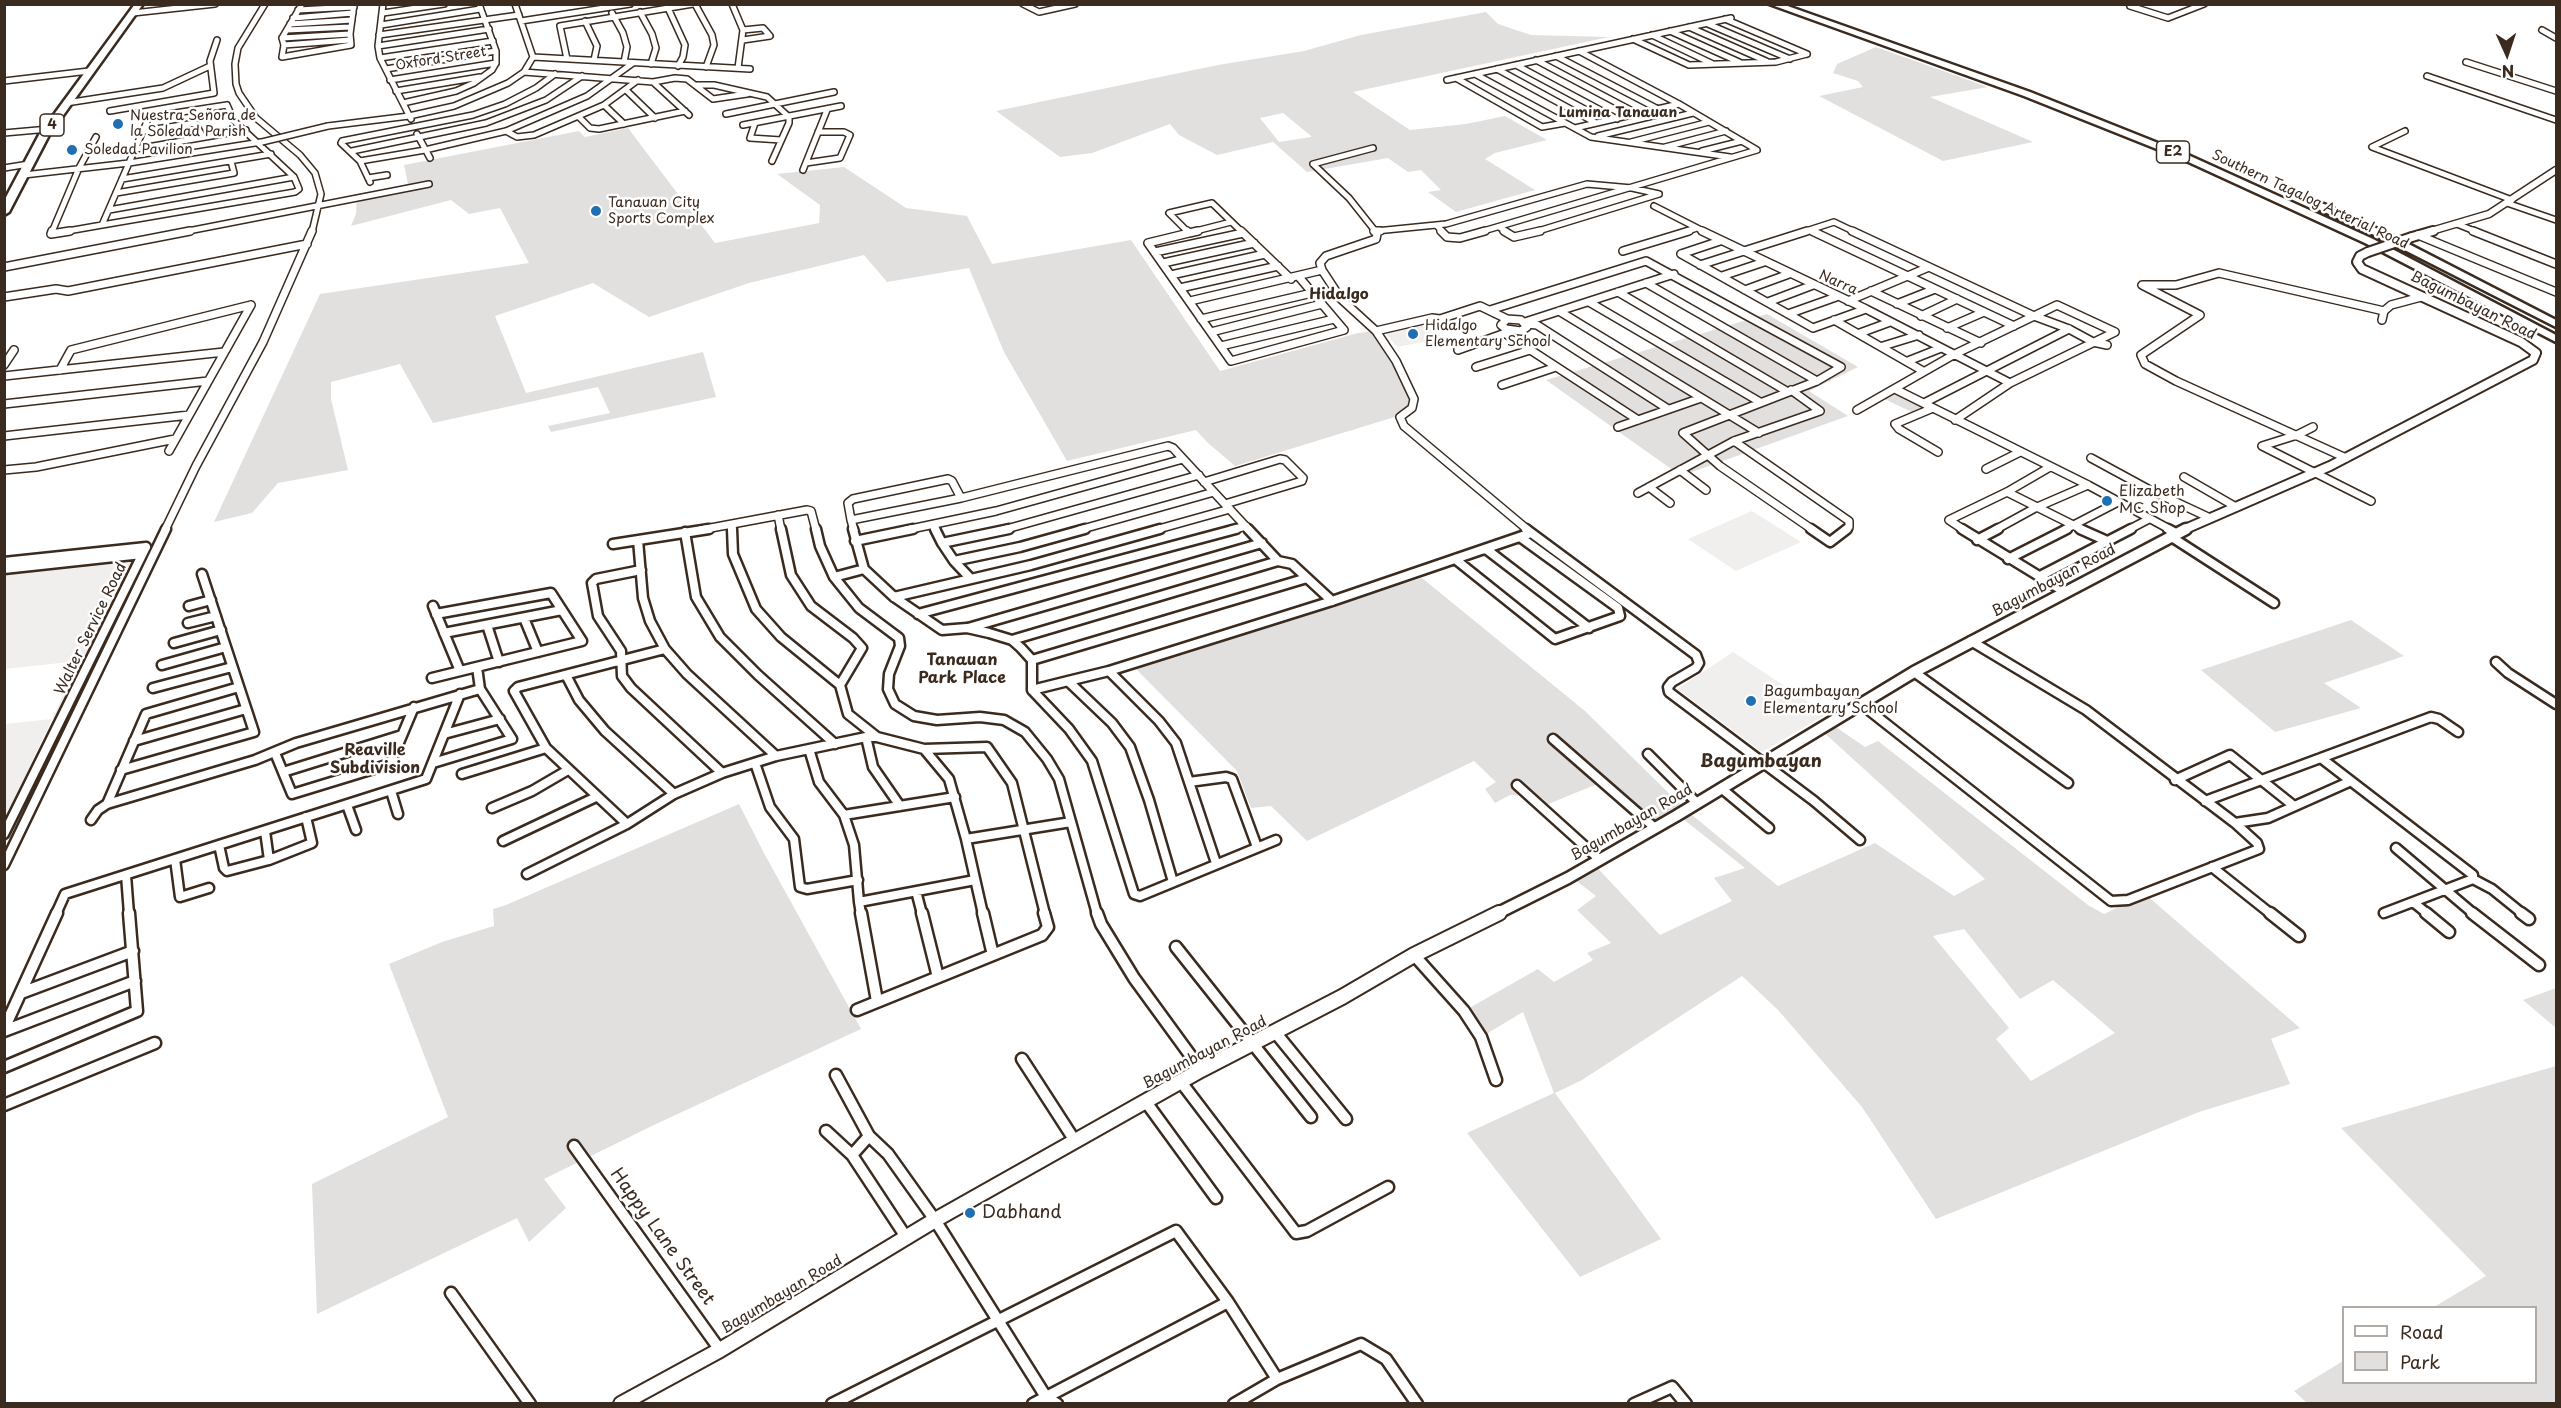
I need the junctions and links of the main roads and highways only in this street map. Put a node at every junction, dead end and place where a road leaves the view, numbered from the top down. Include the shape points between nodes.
1 (140, 4) edge
2 (1773, 4) edge
3 (1797, 4) edge
4 (2248, 174) dead end
5 (2314, 204) dead end
6 (4, 212) edge
7 (2556, 324) edge
8 (2556, 339) edge

1 - 6 highway, 4 via 49,129
2 - 8 highway, Southern Tagalog Arterial Road / E2 via 2016,90 2185,157 2369,241
3 - 4 highway, Southern Tagalog Arterial Road / E2 via 2039,89
5 - 7 highway, Southern Tagalog Arterial Road

